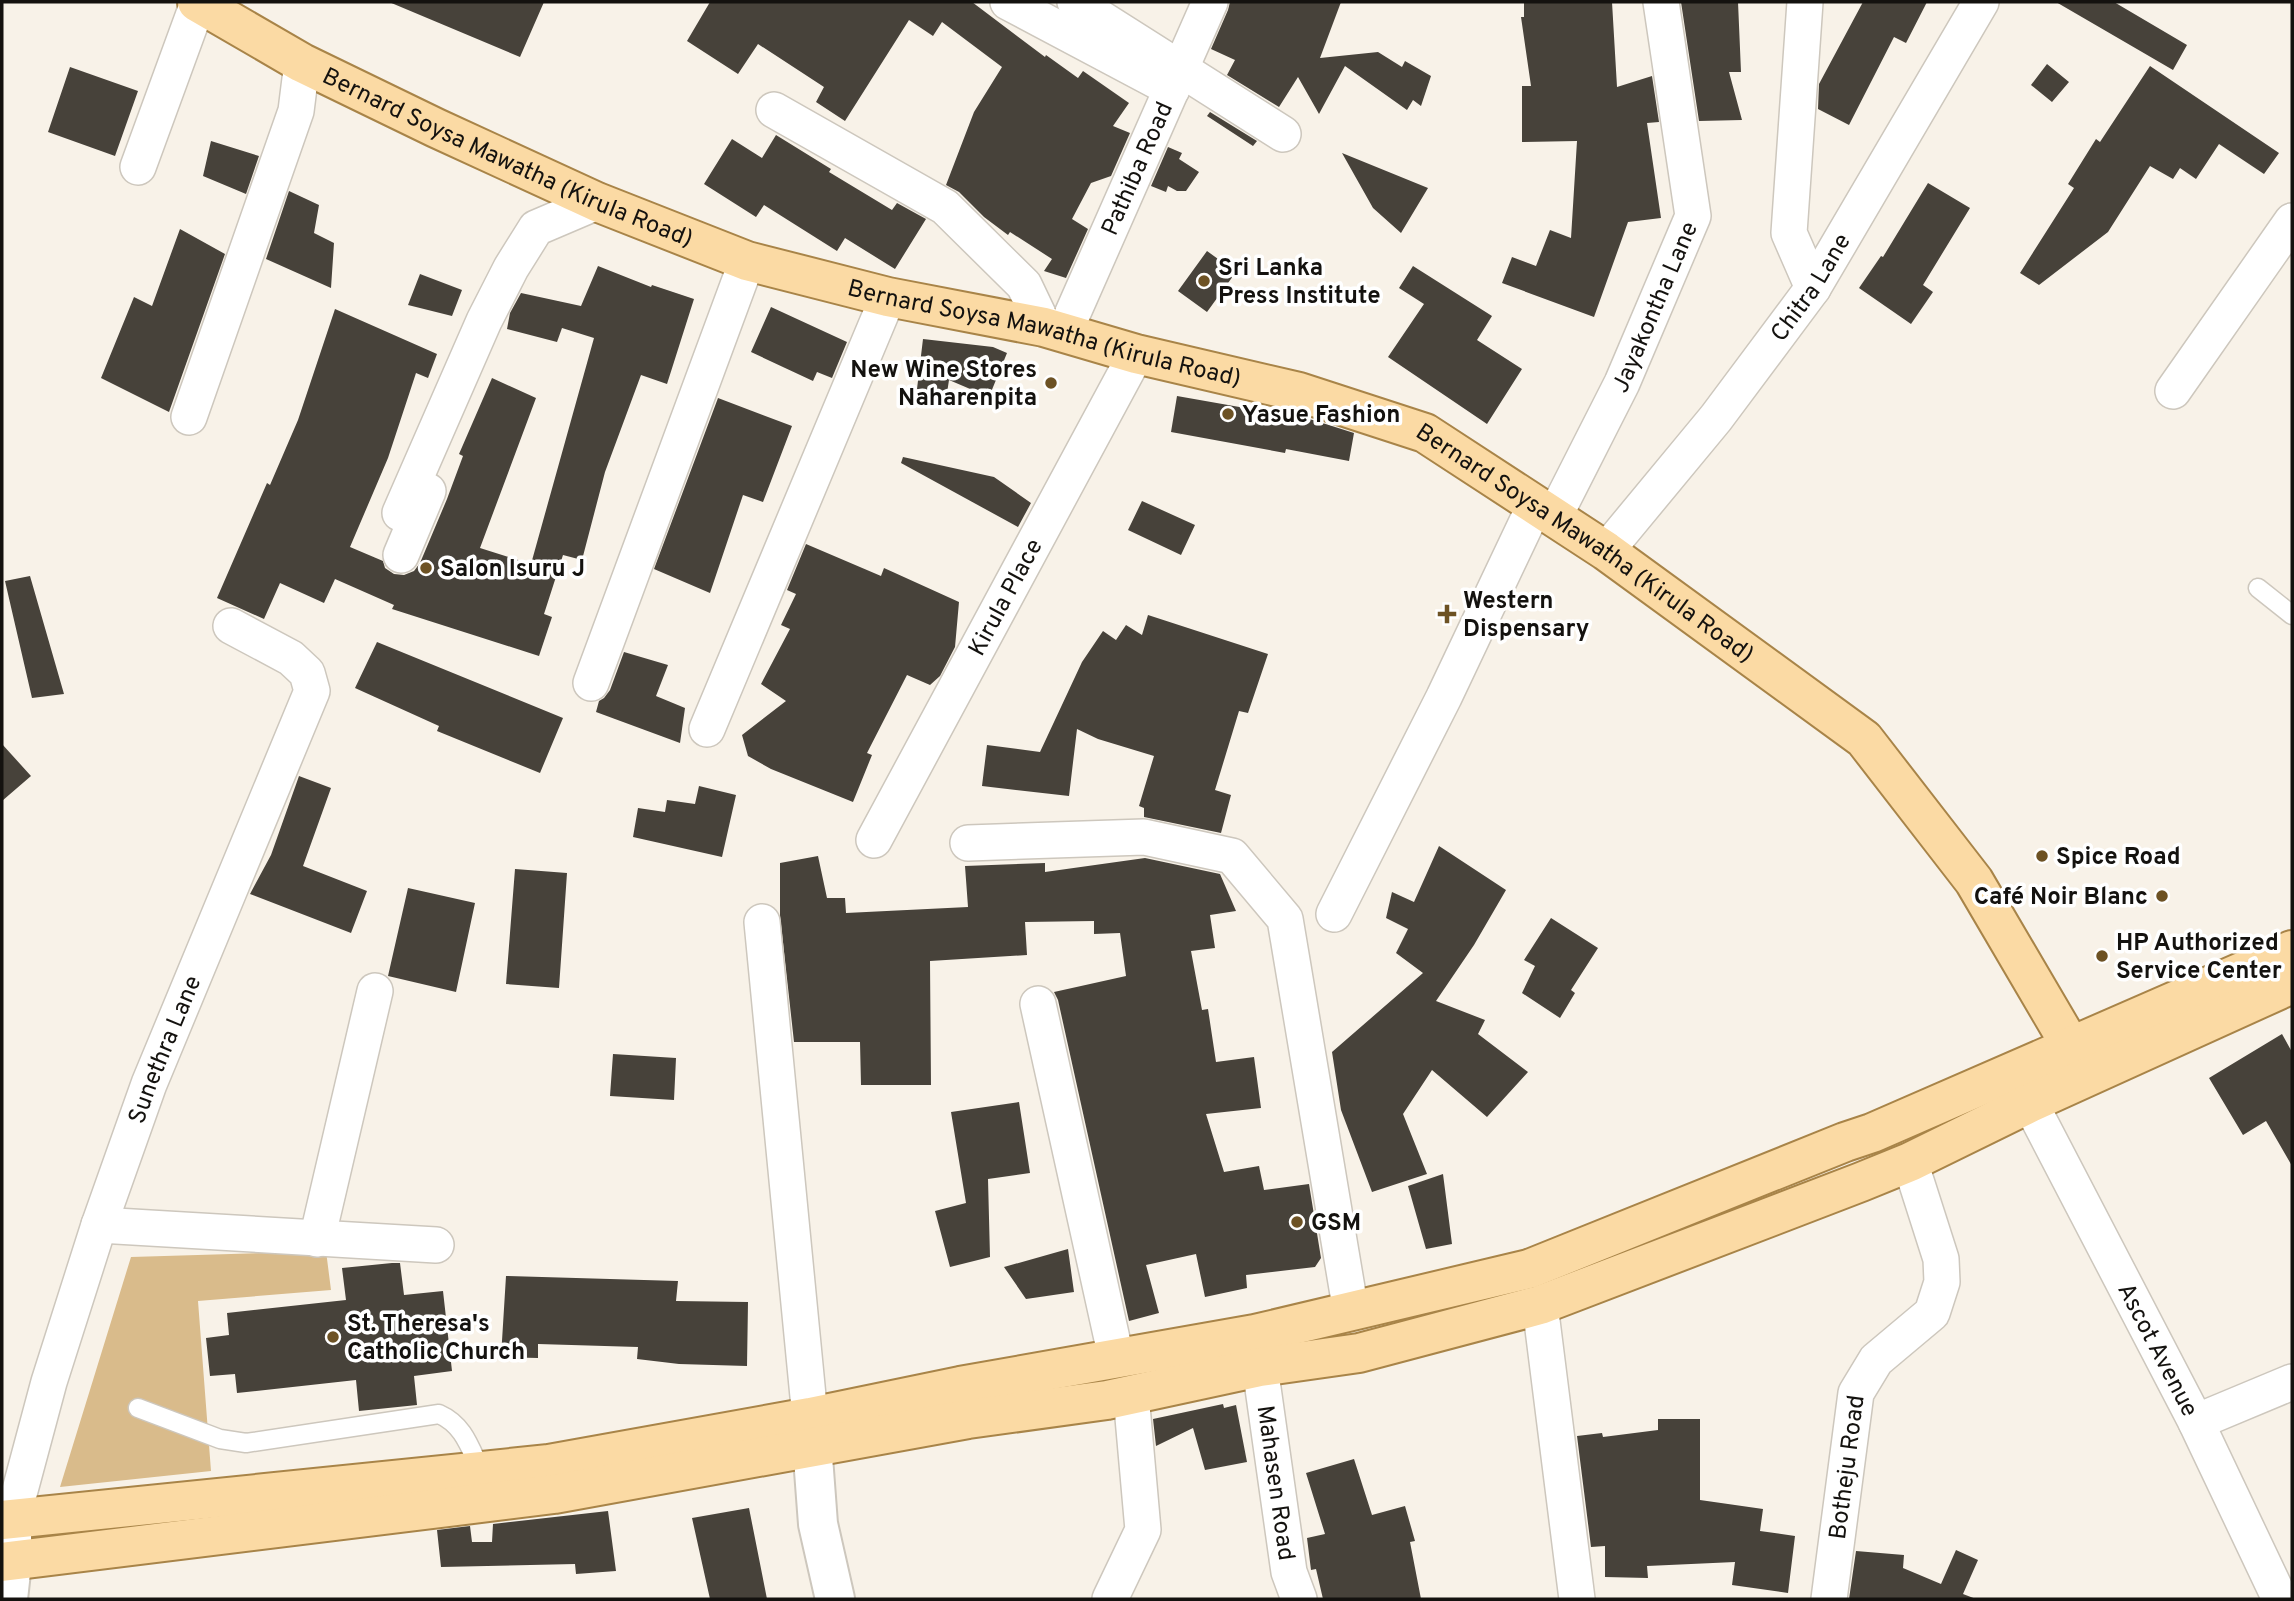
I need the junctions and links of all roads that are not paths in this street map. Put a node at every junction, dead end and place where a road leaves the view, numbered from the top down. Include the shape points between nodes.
1 (197, 2) edge
2 (1008, 2) edge
3 (1075, 2) edge
4 (1210, 2) edge
5 (1661, 2) edge
6 (1805, 2) edge
7 (1981, 2) edge
8 (302, 63) junction
9 (1177, 78) junction
10 (774, 110) dead end
11 (1283, 134) dead end
12 (138, 167) dead end
13 (597, 202) junction
14 (2292, 220) edge
15 (747, 261) junction
16 (511, 268) junction
17 (1813, 288) junction
18 (888, 297) junction
19 (1054, 330) junction
20 (1136, 354) junction
21 (2173, 391) dead end
22 (189, 417) dead end
23 (1545, 511) junction
24 (400, 513) dead end
25 (1606, 551) junction
26 (401, 555) dead end
27 (2258, 588) dead end
28 (2292, 615) edge
29 (231, 626) dead end
30 (591, 683) dead end
31 (707, 729) dead end
32 (874, 840) dead end
33 (968, 843) dead end
34 (1334, 914) dead end
35 (762, 922) dead end
36 (2292, 950) edge
37 (2292, 984) edge
38 (375, 991) dead end
39 (1038, 1004) dead end
40 (2078, 1064) junction
41 (2030, 1103) junction
42 (1910, 1162) junction
43 (99, 1226) junction
44 (317, 1239) junction
45 (436, 1245) dead end
46 (1540, 1305) junction
47 (1351, 1312) junction
48 (1116, 1357) junction
49 (1260, 1367) junction
50 (2292, 1382) edge
51 (1130, 1395) junction
52 (138, 1408) dead end
53 (2196, 1422) junction
54 (812, 1432) junction
55 (481, 1471) junction
56 (7, 1520) edge
57 (7, 1575) edge
58 (835, 1599) edge
59 (1110, 1599) edge
60 (1299, 1599) edge
61 (1577, 1599) edge
62 (1829, 1599) edge
63 (2280, 1599) edge

1 - 8 main road, Bernard Soysa Mawatha (Kirula Road)
1 - 12 street
2 - 9 street
3 - 9 street
4 - 9 street, Pathiba Road
5 - 23 street, Jayakontha Lane via 1693,216 1622,383
6 - 17 street via 1789,233
7 - 17 street, Chitra Lane
8 - 13 main road, Bernard Soysa Mawatha (Kirula Road)
8 - 22 street via 296,111
9 - 11 street
9 - 19 street, Pathiba Road
10 - 19 street via 945,206 1024,285
13 - 15 main road, Bernard Soysa Mawatha (Kirula Road)
13 - 16 street via 536,228
14 - 21 street
15 - 18 main road, Bernard Soysa Mawatha (Kirula Road)
15 - 30 street
16 - 24 street
16 - 26 street via 496,329
17 - 25 street, Chitra Lane via 1716,418
18 - 19 main road, Bernard Soysa Mawatha (Kirula Road)
18 - 31 street
19 - 20 main road, Bernard Soysa Mawatha (Kirula Road)
20 - 23 main road, Bernard Soysa Mawatha (Kirula Road) via 1299,393 1425,433
20 - 32 street, Kirula Place
23 - 25 main road, Bernard Soysa Mawatha (Kirula Road)
23 - 34 street, Jayakontha Lane
25 - 40 main road, Bernard Soysa Mawatha (Kirula Road) via 1864,740 1973,881
27 - 28 lane
29 - 43 street, Sunethra Lane via 291,658 307,673 312,691 149,1084
33 - 47 street via 1144,837 1232,856 1285,919
35 - 54 street
36 - 40 main road
37 - 40 main road
38 - 44 street
39 - 48 street
40 - 41 main road
40 - 47 main road via 1845,1142 1529,1269
41 - 42 main road
41 - 53 street, Ascot Avenue
42 - 46 main road
42 - 62 street, Botheju Road via 1941,1259 1942,1282 1932,1313 1875,1360 1856,1393
43 - 44 street
43 - 56 street, Sunethra Lane
44 - 45 street
46 - 49 main road via 1359,1353
46 - 61 street
47 - 48 main road via 1255,1334
48 - 54 main road via 960,1386
49 - 51 main road
49 - 60 street, Mahasen Road via 1289,1572
50 - 53 street
51 - 54 main road via 968,1419
51 - 59 street via 1143,1530
52 - 55 lane via 246,1443 439,1414 464,1433
53 - 63 street, Ascot Avenue
54 - 55 main road
54 - 57 main road via 554,1494
54 - 58 main road via 818,1524
55 - 56 main road
56 - 57 main road

